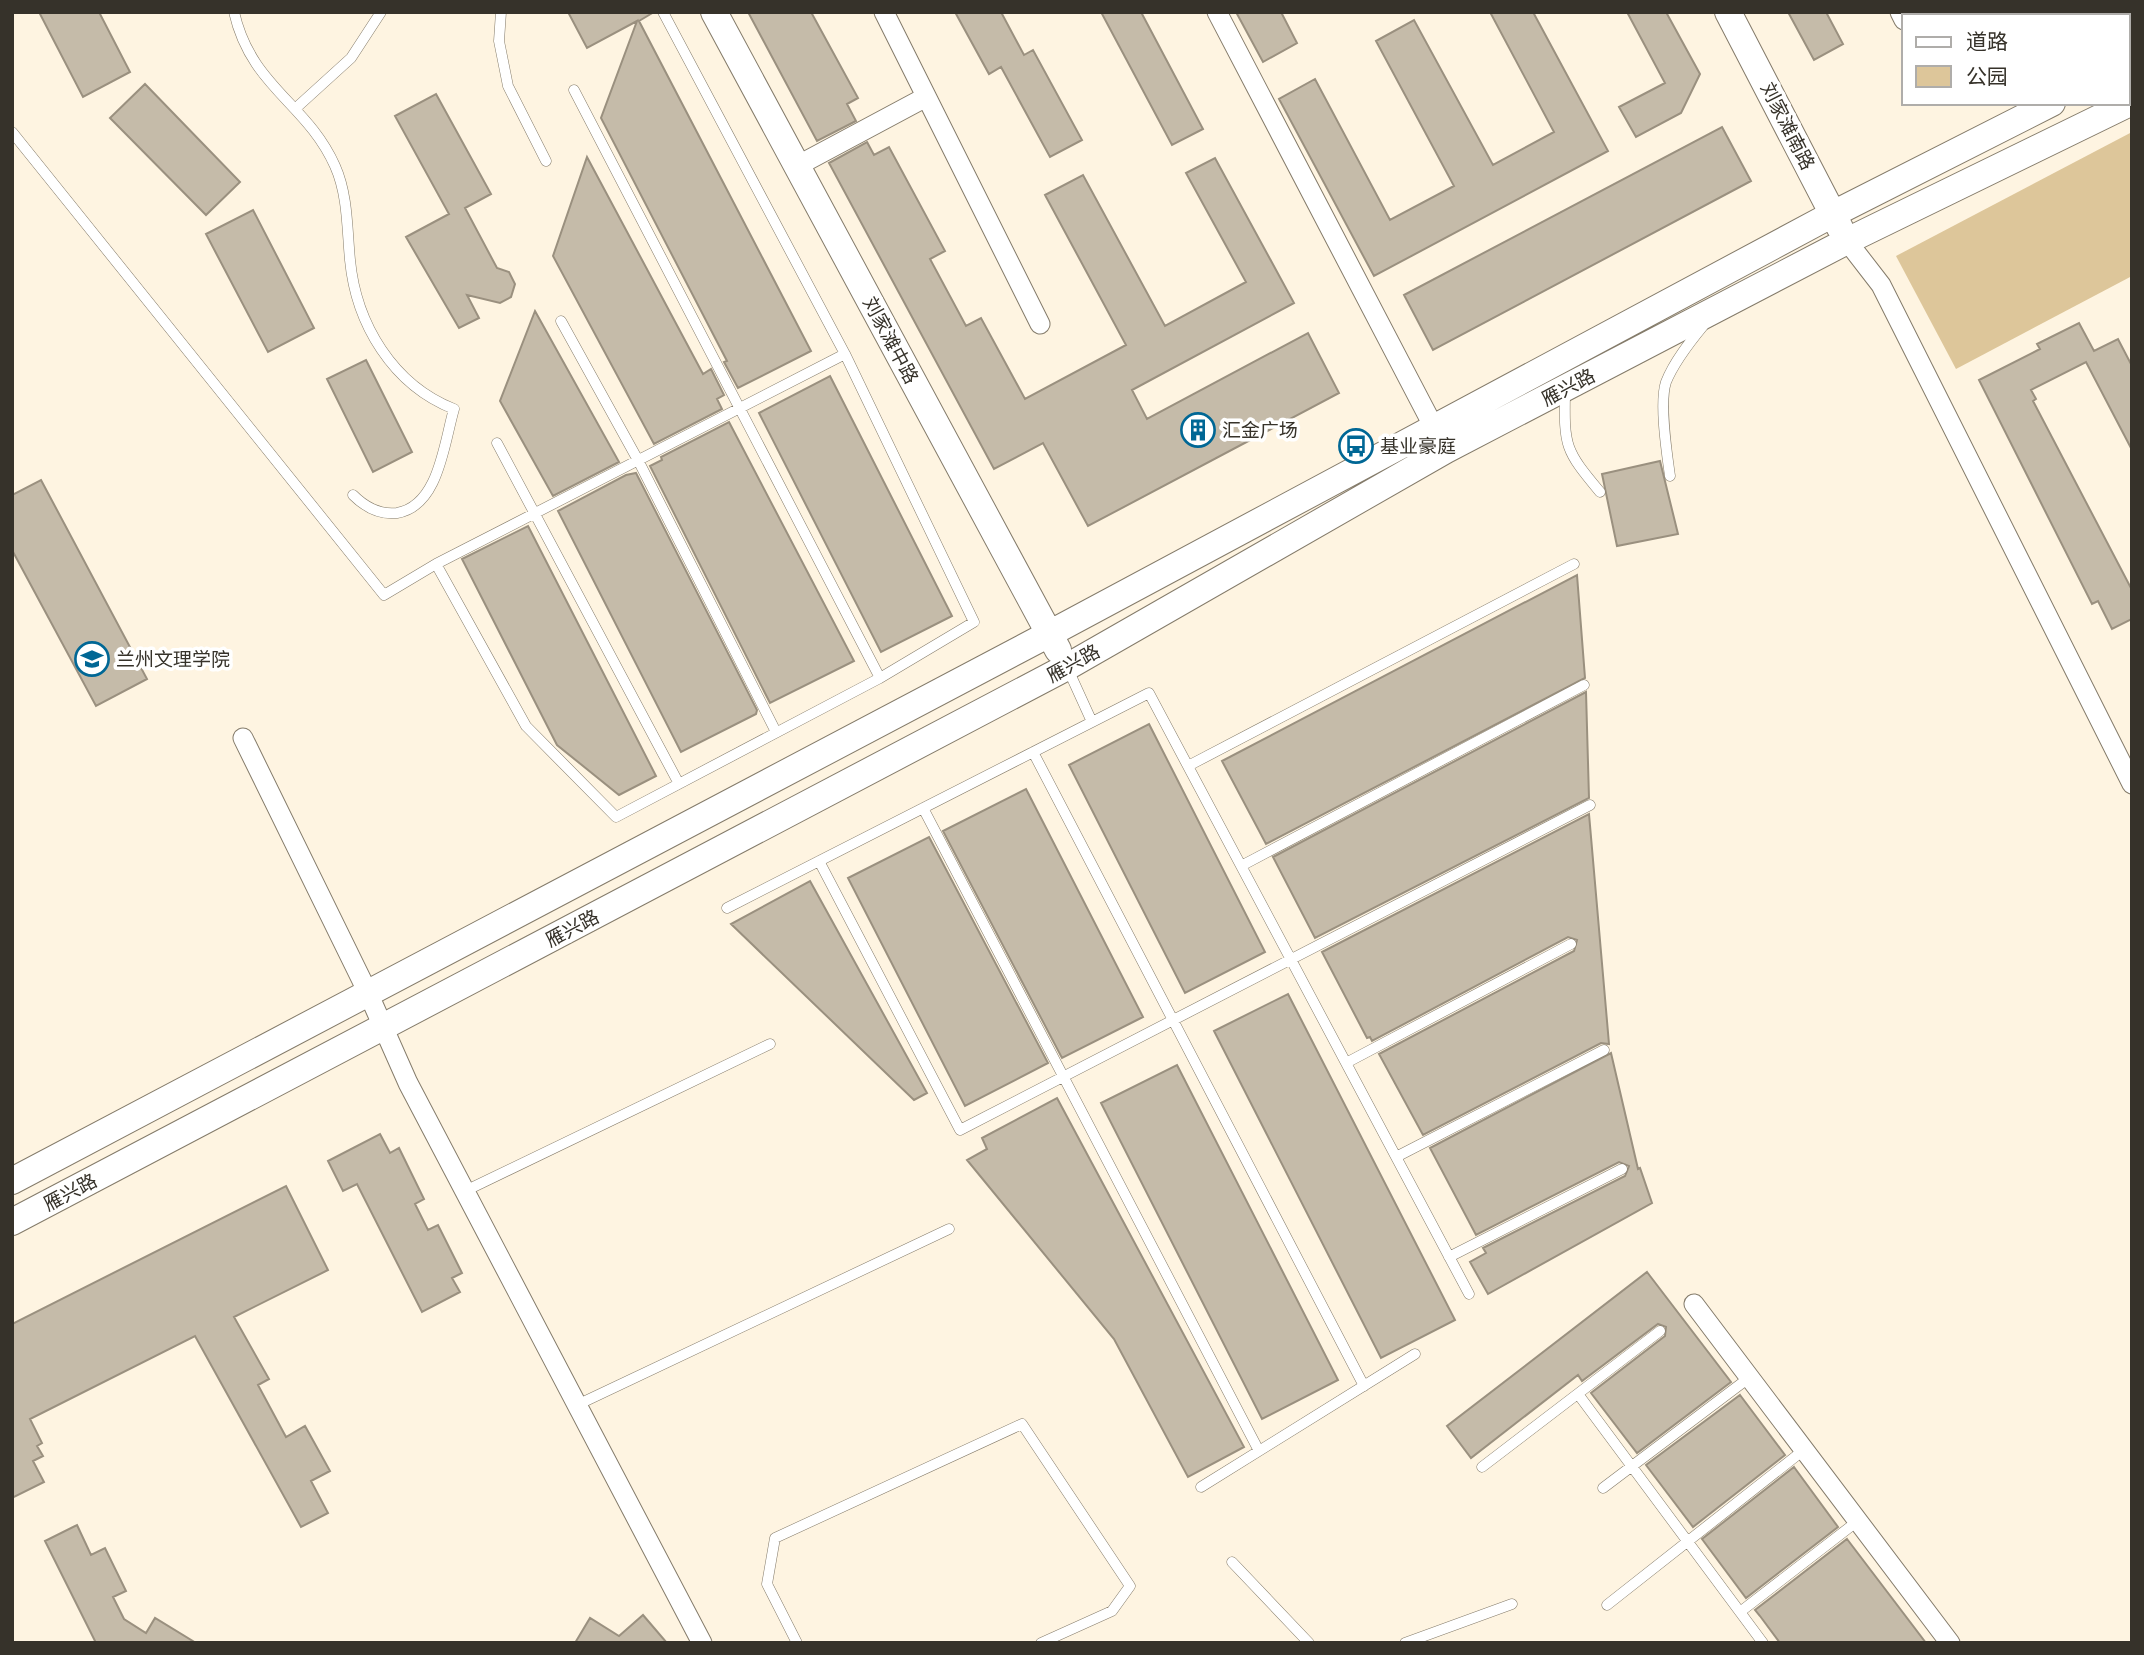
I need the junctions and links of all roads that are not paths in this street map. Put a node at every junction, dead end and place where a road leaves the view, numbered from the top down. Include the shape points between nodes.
1 (234, 12) edge
2 (381, 12) edge
3 (501, 12) edge
4 (663, 12) edge
5 (714, 12) edge
6 (1217, 12) edge
7 (1728, 12) edge
8 (885, 13) edge
9 (574, 90) dead end
10 (926, 97) junction
11 (2048, 105) edge
12 (2126, 105) edge
13 (296, 107) junction
14 (12, 132) edge
15 (546, 161) dead end
16 (797, 166) junction
17 (1833, 214) junction
18 (1847, 241) junction
19 (1716, 309) junction
20 (561, 321) dead end
21 (1040, 324) dead end
22 (845, 354) junction
23 (1565, 388) junction
24 (739, 410) junction
25 (1440, 439) junction
26 (497, 443) dead end
27 (639, 462) junction
28 (1670, 476) dead end
29 (1600, 492) dead end
30 (353, 495) dead end
31 (535, 516) junction
32 (436, 564) junction
33 (1574, 564) dead end
34 (1049, 634) junction
35 (1067, 667) junction
36 (880, 678) junction
37 (1584, 685) dead end
38 (1092, 722) junction
39 (776, 732) junction
40 (243, 738) dead end
41 (1033, 752) junction
42 (1188, 766) junction
43 (678, 782) junction
44 (2132, 784) edge
45 (1590, 805) dead end
46 (923, 808) junction
47 (819, 861) junction
48 (1241, 866) junction
49 (727, 908) dead end
50 (1571, 944) dead end
51 (1290, 959) junction
52 (369, 995) junction
53 (1172, 1019) junction
54 (384, 1028) junction
55 (770, 1044) dead end
56 (1604, 1050) dead end
57 (1346, 1063) junction
58 (1063, 1076) junction
59 (1396, 1157) junction
60 (1622, 1169) dead end
61 (12, 1181) edge
62 (465, 1191) junction
63 (12, 1222) edge
64 (949, 1229) dead end
65 (1449, 1257) junction
66 (1469, 1294) dead end
67 (1694, 1304) dead end
68 (1660, 1331) dead end
69 (1415, 1353) dead end
70 (1750, 1376) junction
71 (1364, 1386) junction
72 (1578, 1394) junction
73 (577, 1405) junction
74 (1806, 1448) junction
75 (1259, 1451) junction
76 (1632, 1466) junction
77 (1482, 1467) dead end
78 (1201, 1487) dead end
79 (1603, 1488) dead end
80 (1859, 1520) junction
81 (1688, 1542) junction
82 (1232, 1562) dead end
83 (1512, 1604) dead end
84 (1608, 1605) dead end
85 (1740, 1612) junction
86 (702, 1643) edge
87 (797, 1643) edge
88 (1041, 1643) edge
89 (1309, 1643) edge
90 (1405, 1643) edge
91 (1763, 1643) edge
92 (1950, 1643) edge

1 - 13 lane via 256,66
2 - 13 lane via 351,58
3 - 15 lane via 499,41 508,86
4 - 22 lane
5 - 16 main road, 刘家滩中路
6 - 25 street
7 - 17 main road, 刘家滩南路
8 - 10 street
9 - 24 lane
10 - 16 street
10 - 21 street
11 - 17 main road, 雁兴路
12 - 18 main road, 雁兴路
13 - 30 lane via 335,166 349,225 353,282 367,323 407,382 454,409 432,484 421,501 402,512 381,512
14 - 32 lane via 384,595
16 - 34 main road, 刘家滩中路
17 - 18 main road, 刘家滩南路
17 - 25 main road, 雁兴路
18 - 19 main road, 雁兴路
18 - 44 street via 1881,285
19 - 23 main road, 雁兴路
19 - 28 lane via 1683,351 1665,384
20 - 27 lane
22 - 24 lane
22 - 36 lane via 974,622
23 - 25 main road, 雁兴路
23 - 29 lane via 1569,455
24 - 27 lane
24 - 36 lane
25 - 34 main road, 雁兴路
25 - 35 main road, 雁兴路
26 - 31 lane
27 - 31 lane
27 - 39 lane
31 - 32 lane
31 - 43 lane
32 - 43 lane via 526,726 616,817
33 - 42 lane
34 - 35 main road, 刘家滩中路
34 - 52 main road, 雁兴路
35 - 38 lane
35 - 54 main road, 雁兴路
36 - 39 lane
37 - 48 lane
38 - 41 lane
38 - 42 lane via 1149,693
39 - 43 lane
40 - 52 street
41 - 46 lane
41 - 53 lane
42 - 48 lane
45 - 51 lane
46 - 47 lane
46 - 58 lane
47 - 49 lane
47 - 58 lane via 960,1130
48 - 51 lane
50 - 57 lane
51 - 53 lane
51 - 57 lane
52 - 54 street
52 - 61 main road, 雁兴路
53 - 58 lane
53 - 71 lane
54 - 62 street
54 - 63 main road, 雁兴路
55 - 62 lane
56 - 59 lane
57 - 59 lane
58 - 75 lane
59 - 65 lane
60 - 65 lane
62 - 73 street
64 - 73 lane
65 - 66 lane
67 - 70 street
68 - 72 lane
69 - 71 lane
70 - 74 street
70 - 76 lane
71 - 75 lane
72 - 76 lane
72 - 77 lane
73 - 86 street
74 - 80 street
74 - 81 lane
75 - 78 lane
76 - 79 lane
76 - 81 lane
80 - 85 lane
80 - 92 street
81 - 84 lane
81 - 85 lane
82 - 89 lane
83 - 90 lane
85 - 91 lane
87 - 88 lane via 767,1584 775,1538 1023,1424 1130,1586 1112,1611

